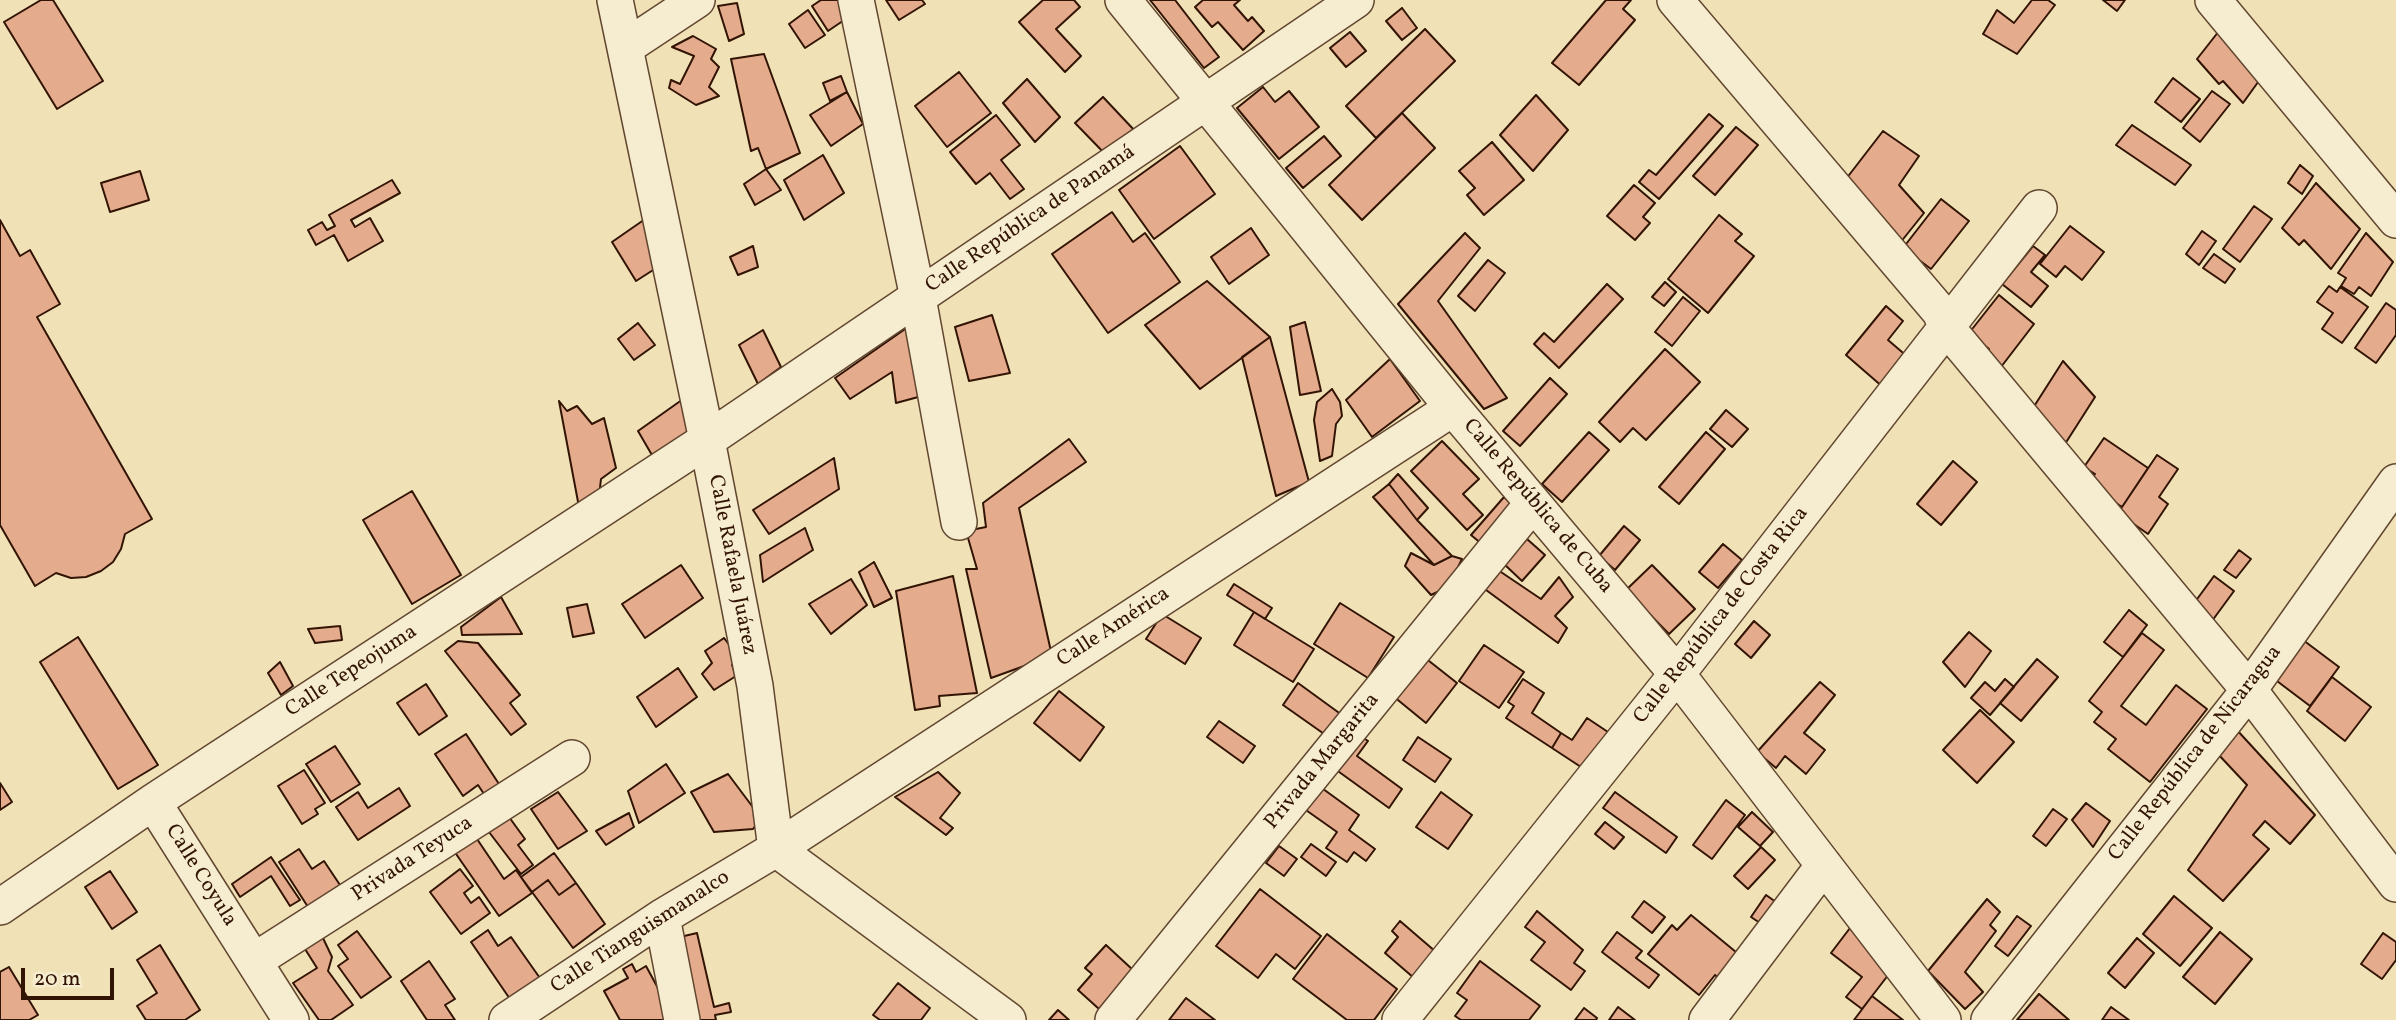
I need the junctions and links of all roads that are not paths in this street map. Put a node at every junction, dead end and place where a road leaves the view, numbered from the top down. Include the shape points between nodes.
1 (615, 0) edge
2 (697, 0) edge
3 (856, 0) edge
4 (1123, 0) edge
5 (1356, 0) edge
6 (1675, 0) edge
7 (2215, 1) edge
8 (626, 47) junction
9 (1205, 102) junction
10 (2039, 208) dead end
11 (2396, 219) edge
12 (918, 298) junction
13 (1947, 328) junction
14 (1453, 408) junction
15 (707, 440) junction
16 (2396, 482) edge
17 (1533, 503) junction
18 (959, 522) dead end
19 (1677, 674) junction
20 (2249, 690) junction
21 (572, 758) dead end
22 (153, 802) junction
23 (776, 849) junction
24 (1824, 865) junction
25 (2396, 884) edge
26 (0, 907) edge
27 (662, 917) junction
28 (254, 961) junction
29 (291, 1020) edge
30 (508, 1020) edge
31 (682, 1020) edge
32 (1009, 1020) edge
33 (1112, 1020) edge
34 (1399, 1020) edge
35 (1707, 1020) edge
36 (1943, 1020) edge
37 (1989, 1020) edge

1 - 8 street, Calle Rafaela Juárez
2 - 8 street
3 - 12 street
4 - 9 street, Calle República de Cuba
5 - 9 street, Calle República de Panamá
6 - 13 street via 1940,312
7 - 11 street
8 - 15 street, Calle Rafaela Juárez
9 - 12 street, Calle República de Panamá
9 - 14 street, Calle República de Cuba
10 - 13 street, Calle República de Costa Rica
12 - 15 street, Calle República de Panamá
12 - 18 street
13 - 19 street, Calle República de Costa Rica
13 - 20 street
14 - 17 street, Calle República de Cuba
14 - 23 street, Calle América
15 - 22 street, Calle Tepeojuma
15 - 23 street, Calle Rafaela Juárez via 755,687
16 - 20 street, Calle República de Nicaragua
17 - 19 street, Calle República de Cuba
17 - 33 street, Privada Margarita
19 - 24 street, Calle República de Cuba
19 - 34 street, Calle República de Costa Rica
20 - 25 street
20 - 37 street, Calle República de Nicaragua
21 - 28 street, Privada Teyuca
22 - 26 street, Calle Tepeojuma
22 - 28 street, Calle Coyula
23 - 27 street, Calle Tianguismanalco
23 - 32 street
24 - 35 street
24 - 36 street, Calle República de Cuba
27 - 30 street, Calle Tianguismanalco
27 - 31 street
28 - 29 street, Calle Coyula

